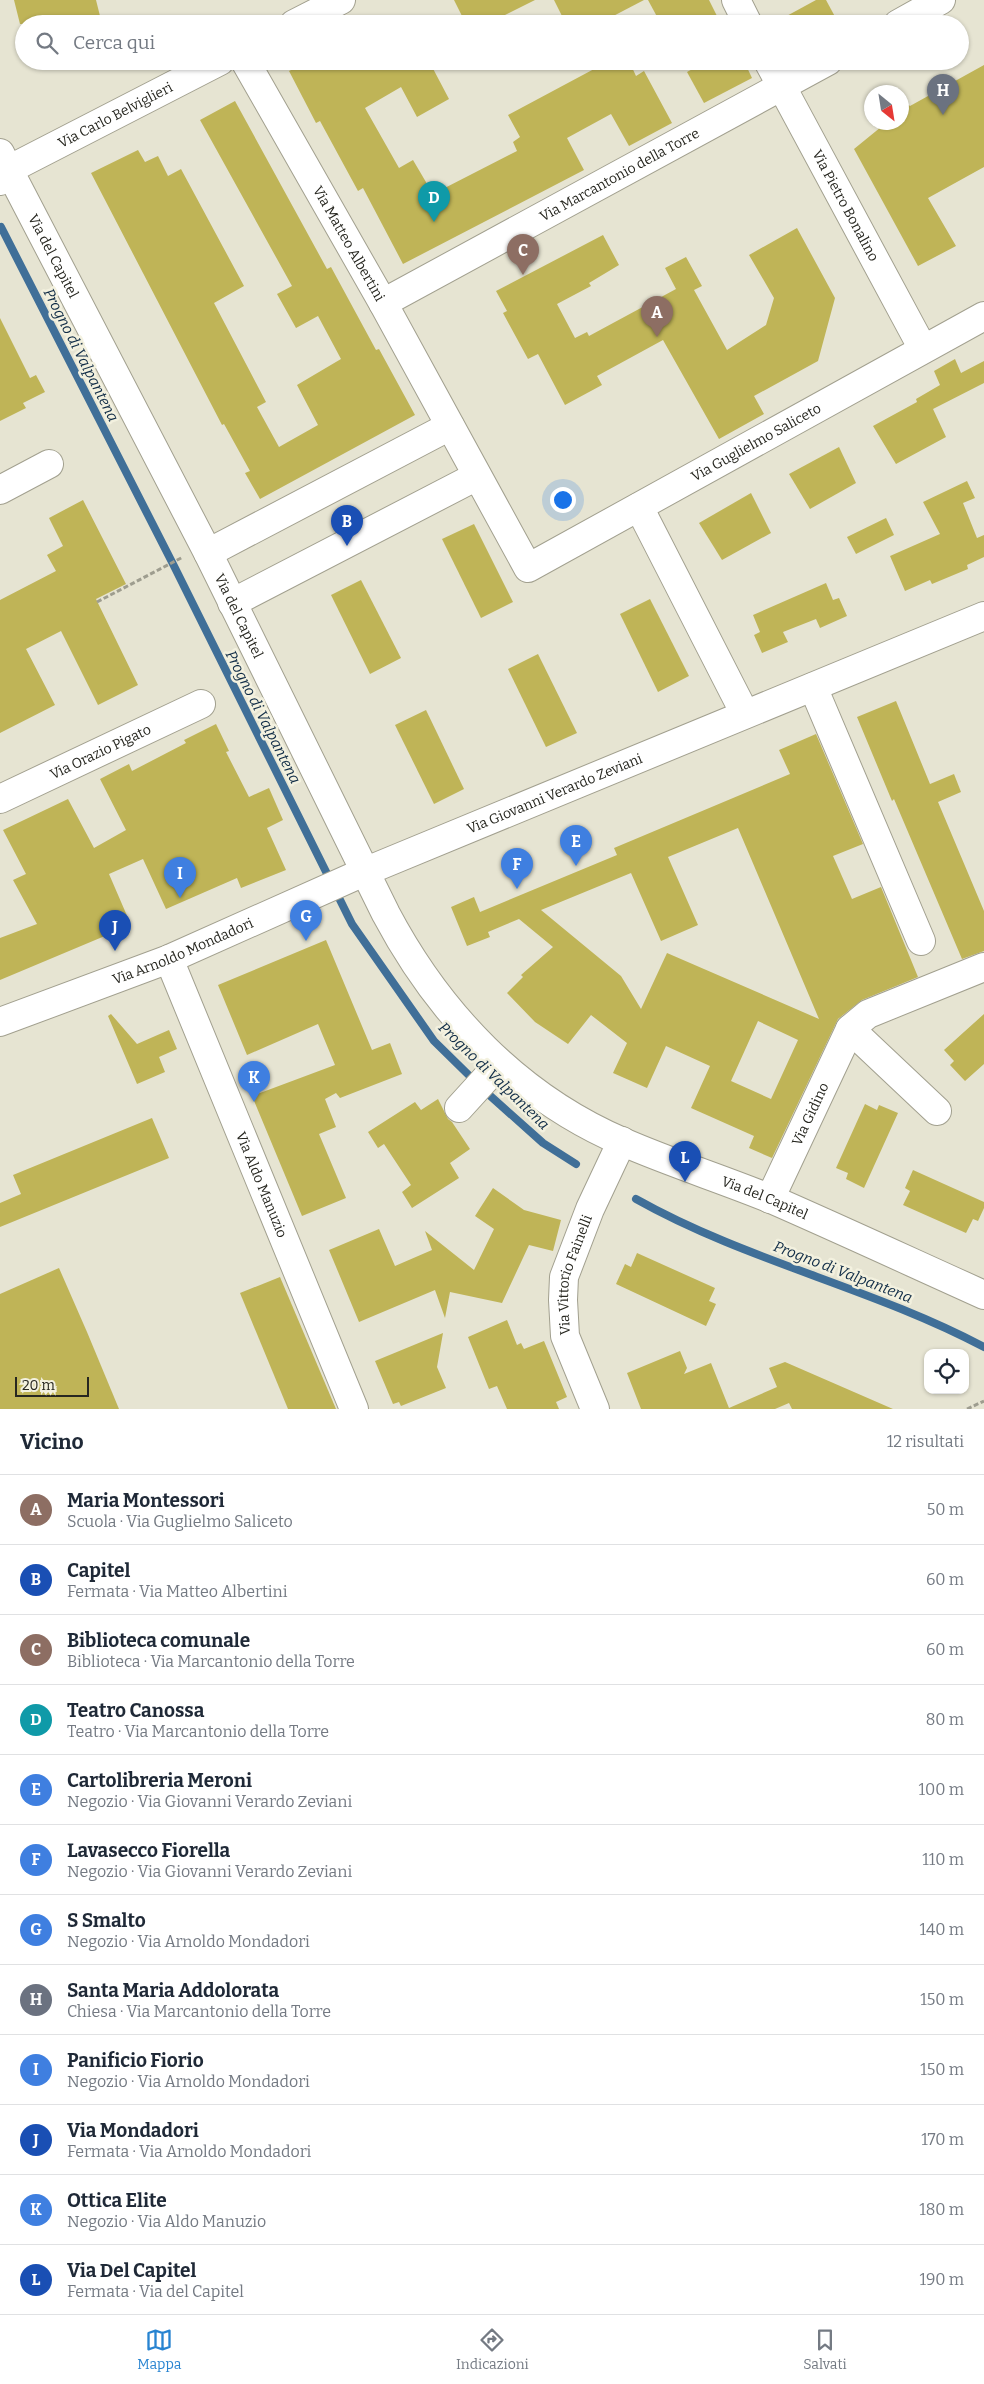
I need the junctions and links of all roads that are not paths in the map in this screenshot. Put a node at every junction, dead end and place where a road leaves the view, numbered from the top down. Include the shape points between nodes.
1 (341, 0) edge
2 (736, 0) edge
3 (941, 0) edge
4 (312, 15) edge
5 (744, 15) edge
6 (914, 15) edge
7 (202, 70) edge
8 (250, 70) edge
9 (773, 70) edge
10 (812, 70) edge
11 (782, 87) junction
12 (3, 168) edge
13 (383, 303) junction
14 (984, 316) edge
15 (923, 349) junction
16 (450, 426) junction
17 (49, 464) dead end
18 (477, 476) junction
19 (0, 490) edge
20 (638, 507) junction
21 (196, 555) junction
22 (528, 568) joint
23 (232, 603) junction
24 (984, 616) edge
25 (813, 687) junction
26 (201, 704) dead end
27 (745, 714) junction
28 (0, 799) edge
29 (357, 875) junction
30 (921, 941) dead end
31 (169, 958) junction
32 (984, 967) edge
33 (0, 1022) edge
34 (850, 1029) junction
35 (492, 1072) junction
36 (459, 1108) dead end
37 (937, 1111) dead end
38 (622, 1141) junction
39 (770, 1199) junction
40 (984, 1295) edge
41 (354, 1409) edge
42 (595, 1409) edge

1 - 4 street
2 - 5 street
3 - 6 street
7 - 12 street, Via Carlo Belviglieri
8 - 13 street, Via Matteo Albertini
9 - 11 street, Via Pietro Bonalino
10 - 11 street, Via Marcantonio della Torre
11 - 13 street, Via Marcantonio della Torre
11 - 15 street, Via Pietro Bonalino
12 - 21 street, Via del Capitel
13 - 16 street, Via Matteo Albertini
14 - 15 street, Via Guglielmo Saliceto
15 - 20 street, Via Guglielmo Saliceto
16 - 18 street, Via Matteo Albertini
16 - 21 street
17 - 19 street
18 - 22 street, Via Matteo Albertini
18 - 23 street
20 - 22 street, Via Guglielmo Saliceto
20 - 27 street
21 - 23 street, Via del Capitel
23 - 29 street, Via del Capitel
24 - 25 street, Via Giovanni Verardo Zeviani
25 - 27 street, Via Giovanni Verardo Zeviani
25 - 30 street
26 - 28 street, Via Orazio Pigato
27 - 29 street, Via Giovanni Verardo Zeviani
29 - 31 street, Via Arnoldo Mondadori
29 - 35 street, Via del Capitel via 419,970
31 - 33 street, Via Arnoldo Mondadori
31 - 41 street, Via Aldo Manuzio
32 - 34 street, Via Gidino via 868,1014
34 - 37 street
34 - 39 street, Via Gidino
35 - 36 street
35 - 38 street, Via del Capitel
38 - 39 street, Via del Capitel
38 - 42 street, Via Vittorio Fainelli via 590,1209 564,1278 565,1336
39 - 40 street, Via del Capitel

